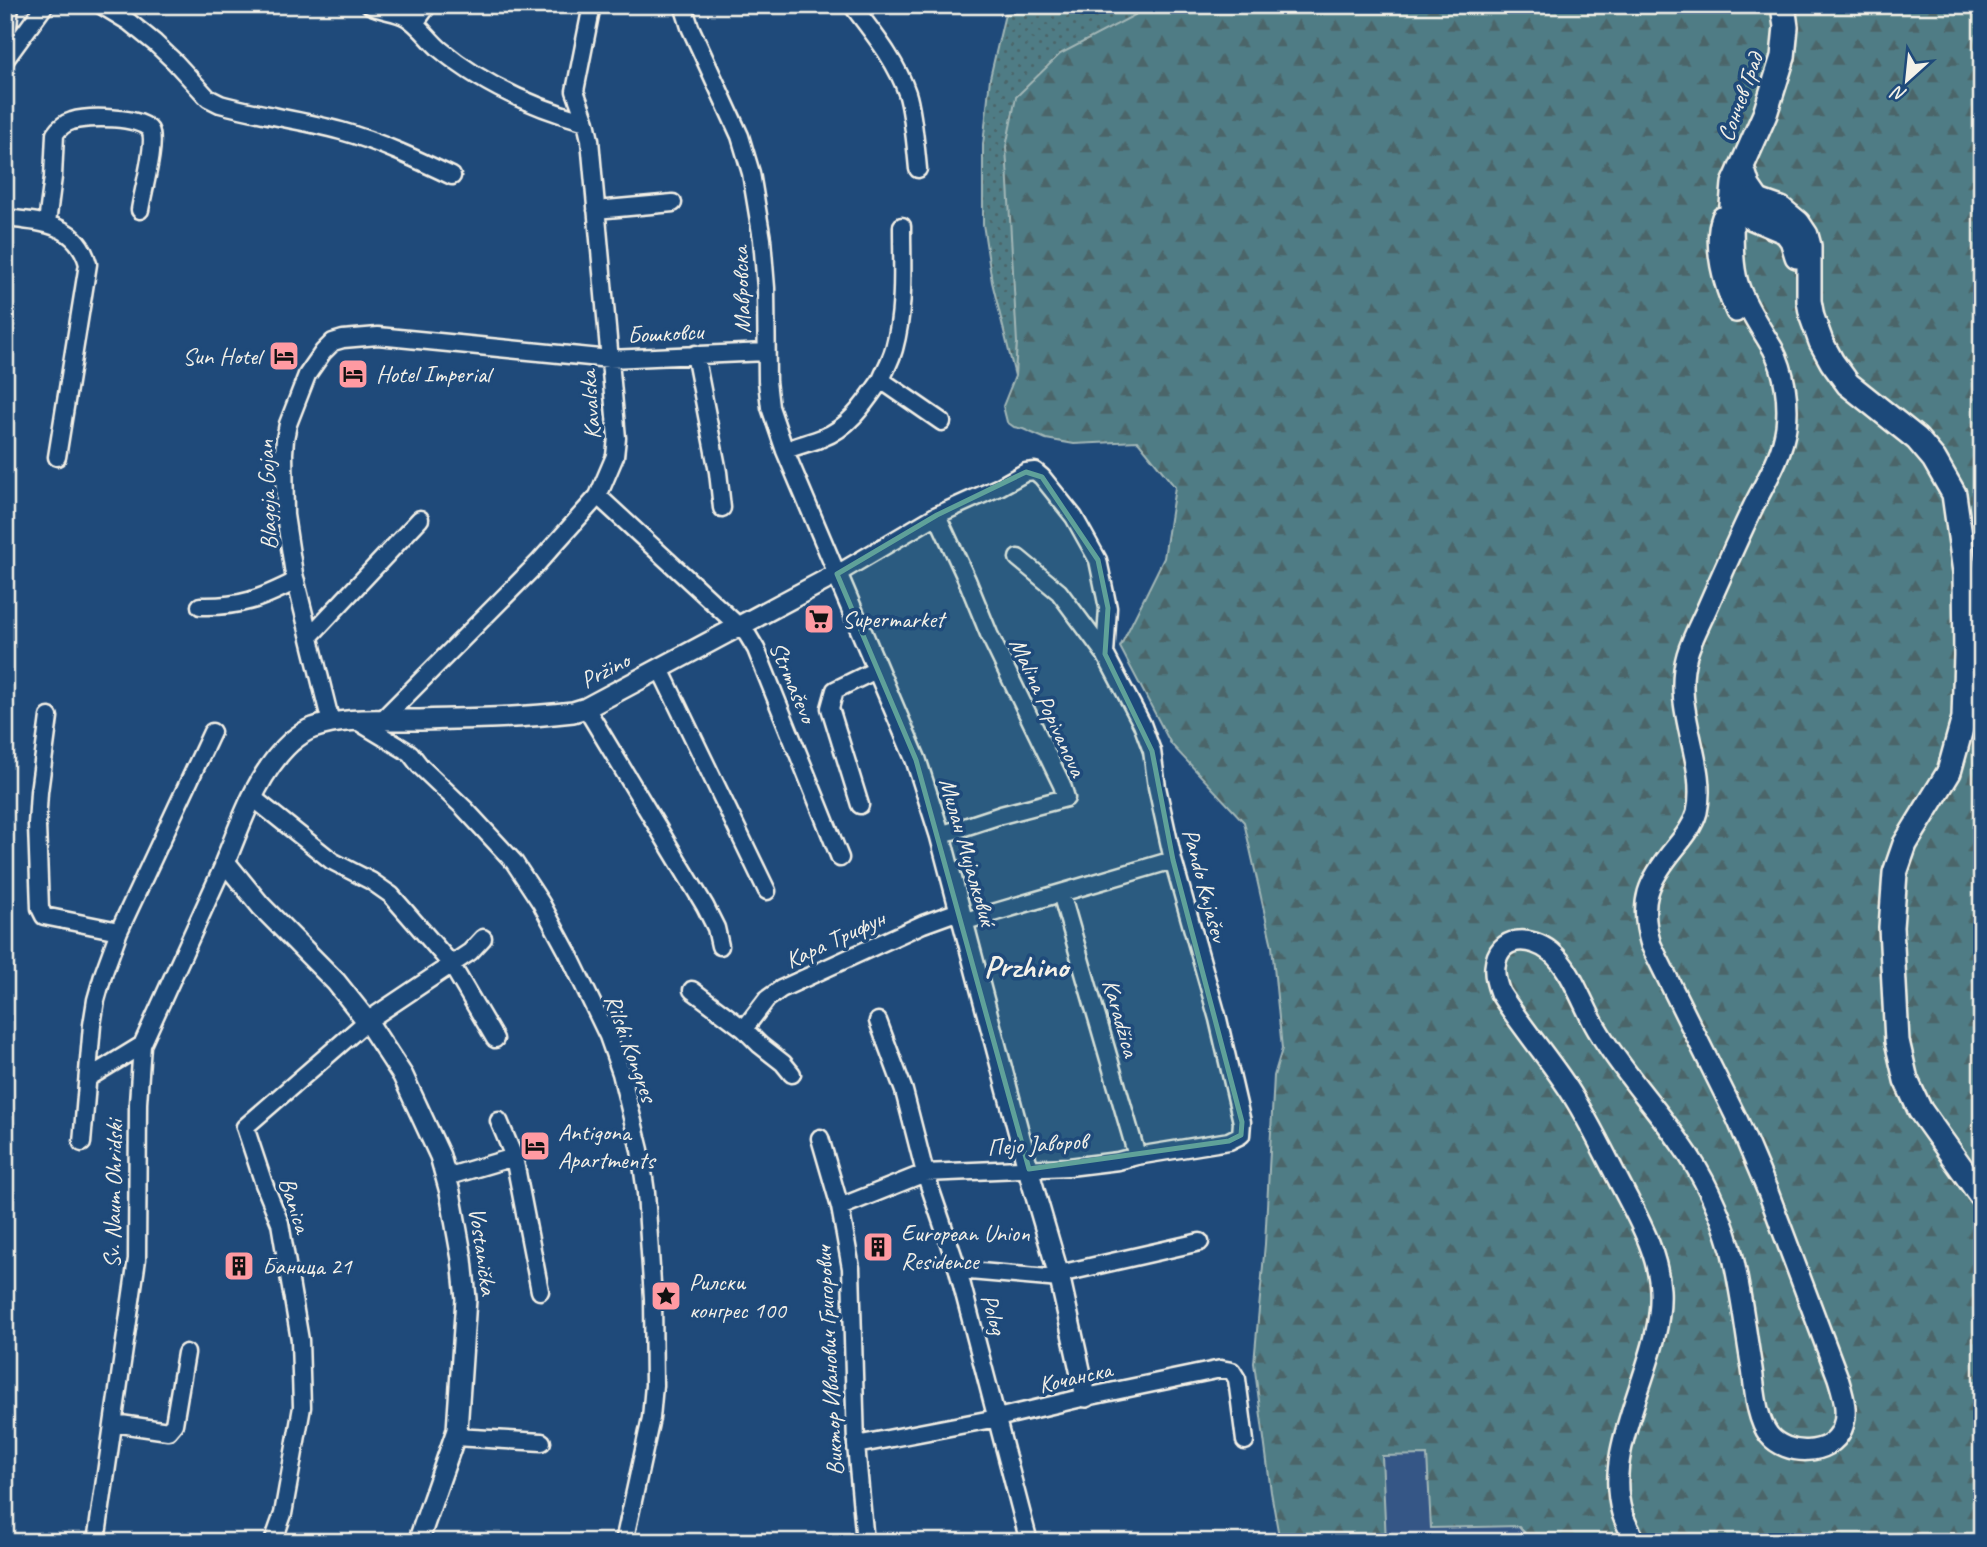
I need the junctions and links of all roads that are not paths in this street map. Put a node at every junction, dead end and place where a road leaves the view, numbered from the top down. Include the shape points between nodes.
1 (10, 5) edge
2 (45, 5) edge
3 (101, 5) edge
4 (370, 5) edge
5 (428, 5) edge
6 (592, 5) edge
7 (682, 5) edge
8 (852, 5) edge
9 (1783, 5) edge
10 (415, 23) junction
11 (5, 59) edge
12 (586, 122) junction
13 (1743, 164) junction
14 (918, 169) dead end
15 (452, 176) dead end
16 (1761, 202) junction
17 (673, 203) dead end
18 (1732, 205) junction
19 (139, 210) dead end
20 (596, 210) junction
21 (5, 218) edge
22 (47, 223) junction
23 (902, 226) dead end
24 (1773, 226) junction
25 (1734, 250) junction
26 (766, 352) junction
27 (695, 354) junction
28 (610, 359) junction
29 (881, 380) junction
30 (942, 422) dead end
31 (785, 451) junction
32 (57, 457) dead end
33 (1934, 459) junction
34 (598, 496) junction
35 (1757, 500) junction
36 (722, 508) dead end
37 (937, 514) junction
38 (420, 519) dead end
39 (1018, 558) dead end
40 (838, 574) junction
41 (296, 580) junction
42 (200, 606) dead end
43 (740, 628) junction
44 (310, 636) junction
45 (1105, 654) junction
46 (660, 669) junction
47 (878, 669) junction
48 (586, 708) junction
49 (49, 717) dead end
50 (402, 720) junction
51 (357, 721) junction
52 (381, 721) junction
53 (331, 723) junction
54 (212, 732) dead end
55 (410, 753) junction
56 (252, 797) junction
57 (860, 805) dead end
58 (940, 835) junction
59 (840, 858) dead end
60 (1173, 860) junction
61 (225, 862) junction
62 (767, 891) dead end
63 (1061, 893) junction
64 (960, 917) junction
65 (119, 931) junction
66 (483, 938) dead end
67 (720, 946) dead end
68 (451, 964) junction
69 (692, 990) dead end
70 (368, 1021) junction
71 (878, 1021) dead end
72 (744, 1029) junction
73 (495, 1039) dead end
74 (142, 1045) junction
75 (792, 1074) dead end
76 (88, 1078) junction
77 (499, 1121) dead end
78 (1241, 1135) joint
79 (820, 1138) dead end
80 (82, 1143) dead end
81 (1137, 1156) junction
82 (514, 1157) junction
83 (1029, 1169) junction
84 (925, 1173) junction
85 (446, 1177) junction
86 (1982, 1197) edge
87 (840, 1207) junction
88 (1200, 1242) dead end
89 (958, 1270) junction
90 (1059, 1277) junction
91 (540, 1291) dead end
92 (186, 1353) dead end
93 (1086, 1397) junction
94 (997, 1418) junction
95 (114, 1423) junction
96 (455, 1437) junction
97 (1245, 1441) dead end
98 (542, 1442) dead end
99 (856, 1444) junction
100 (96, 1542) edge
101 (273, 1542) edge
102 (418, 1542) edge
103 (624, 1542) edge
104 (865, 1542) edge
105 (1028, 1542) edge
106 (1636, 1542) edge

1 - 11 street
2 - 11 street
3 - 15 street via 155,43 208,98 220,104 343,131
4 - 10 street
5 - 10 street
6 - 12 street, Kavalska via 575,84
7 - 26 street, Мавровска via 740,136 751,173 762,239
8 - 14 street via 908,94
9 - 13 main road, Сончев Град via 1783,57
10 - 12 street via 441,51 482,80
12 - 20 street, Kavalska
13 - 16 street
13 - 18 main road, Сончев Град via 1734,184
16 - 18 main road
16 - 33 main road via 1791,215 1806,235 1812,317 1832,362 1848,384 1917,439
17 - 20 street
18 - 24 main road
18 - 25 street
18 - 35 street via 1720,224 1723,279 1768,367 1777,395 1774,449
19 - 22 street via 150,158 149,128 139,122 90,118 71,121 55,134
20 - 28 street, Kavalska
21 - 22 street
22 - 32 street via 66,231 85,253 88,264
23 - 29 street via 898,328
24 - 25 street via 1750,230
24 - 33 main road via 1786,232 1794,246 1800,263 1804,319 1827,370 1859,403
25 - 35 street via 1740,289 1774,352 1786,394 1782,446
26 - 27 street, Бошковси
26 - 31 street, Мавровска via 770,407
27 - 28 street, Бошковси
27 - 36 street
28 - 34 street, Kavalska via 617,438 615,456
28 - 41 street, Blagoja Gojan via 378,336 333,342 307,375 285,439 285,514
29 - 30 street
29 - 31 street via 849,422 821,439
31 - 40 street, Мавровска
33 - 86 main road via 1954,494 1964,556 1964,718 1949,772 1905,844 1895,873 1891,927 1897,1041 1906,1080 1920,1110
34 - 43 street, Strmaševo
34 - 52 street, Kavalska
35 - 106 street via 1693,639 1684,669 1684,701 1699,796 1692,825 1653,878 1645,918 1651,945 1768,1192 1838,1378 1845,1418 1835,1438 1811,1450 1787,1448 1768,1433 1756,1397 1738,1282 1722,1219 1682,1144 1597,1029 1563,965 1542,946 1520,940 1503,948 1495,966 1500,993 1583,1114 1642,1226 1658,1271 1661,1292 1655,1336 1620,1461 1620,1504
37 - 40 street, Pržino
37 - 45 street, Pržino via 1035,471 1074,517 1098,560 1108,608
37 - 58 street, Malina Popivanova via 1066,798
38 - 44 street
39 - 45 street, Pando Knjašev via 1059,592
40 - 43 street, Pržino
40 - 47 street, Милан Мијалковиќ
41 - 42 street via 242,604
41 - 44 street, Blagoja Gojan
43 - 46 street, Pržino
43 - 59 street, Strmaševo via 756,649
44 - 53 street, Blagoja Gojan
45 - 60 street, Pando Knjašev via 1152,751
46 - 48 street, Pržino
46 - 62 street
47 - 57 street via 835,690 830,708
47 - 58 street, Милан Мијалковиќ via 916,760
48 - 50 street, Pržino
48 - 67 street via 705,906
49 - 65 street via 37,825 40,908 44,916
50 - 52 street, Pržino
50 - 55 street, Rilski Kongres
51 - 52 street, Pržino
51 - 53 street, Pržino
51 - 55 street, Rilski Kongres
53 - 56 street, Pržino via 311,728 291,742
54 - 65 street
55 - 103 street, Rilski Kongres via 514,862 541,903 608,1036 627,1094 646,1193 654,1385
56 - 61 street, Pržino
56 - 68 street via 332,861 391,895
58 - 64 street, Милан Мијалковиќ
60 - 63 street, Кара Трифун
60 - 78 street, Pando Knjašev via 1219,1019
61 - 70 street, Vostanička
61 - 74 street, Sv. Naum Ohridski
63 - 64 street, Кара Трифун
63 - 81 street, Karadžica
64 - 72 street, Кара Трифун via 923,924 781,989
64 - 83 street, Милан Мијалковиќ
65 - 76 street via 96,1000
66 - 68 street
68 - 70 street
68 - 73 street
69 - 72 street
70 - 85 street, Vostanička via 412,1092
70 - 101 street, Banica via 245,1127 280,1223 300,1340 302,1407 283,1514
71 - 84 street, Polog via 904,1091
72 - 75 street
74 - 76 street
74 - 95 street, Sv. Naum Ohridski via 138,1259
76 - 80 street
77 - 82 street
78 - 81 street, Пејо Јаворов via 1229,1141
79 - 87 street, Виктор Иванович Григорович
81 - 83 street, Пејо Јаворов
82 - 85 street
82 - 91 street
83 - 84 street, Пејо Јаворов
83 - 90 street, Милан Мијалковиќ
84 - 87 street, Пејо Јаворов
84 - 89 street, Polog
85 - 96 street, Vostanička via 466,1289
87 - 99 street, Виктор Иванович Григорович via 851,1268
88 - 90 street
89 - 90 street
89 - 94 street, Polog
90 - 93 street, Милан Мијалковиќ
92 - 95 street via 174,1424 168,1431
93 - 94 street, Кочанска
93 - 97 street, Кочанска via 1222,1369 1232,1371
94 - 99 street, Кочанска
94 - 105 street, Polog
95 - 100 street, Sv. Naum Ohridski
96 - 98 street
96 - 102 street, Vostanička
99 - 104 street, Виктор Иванович Григорович

